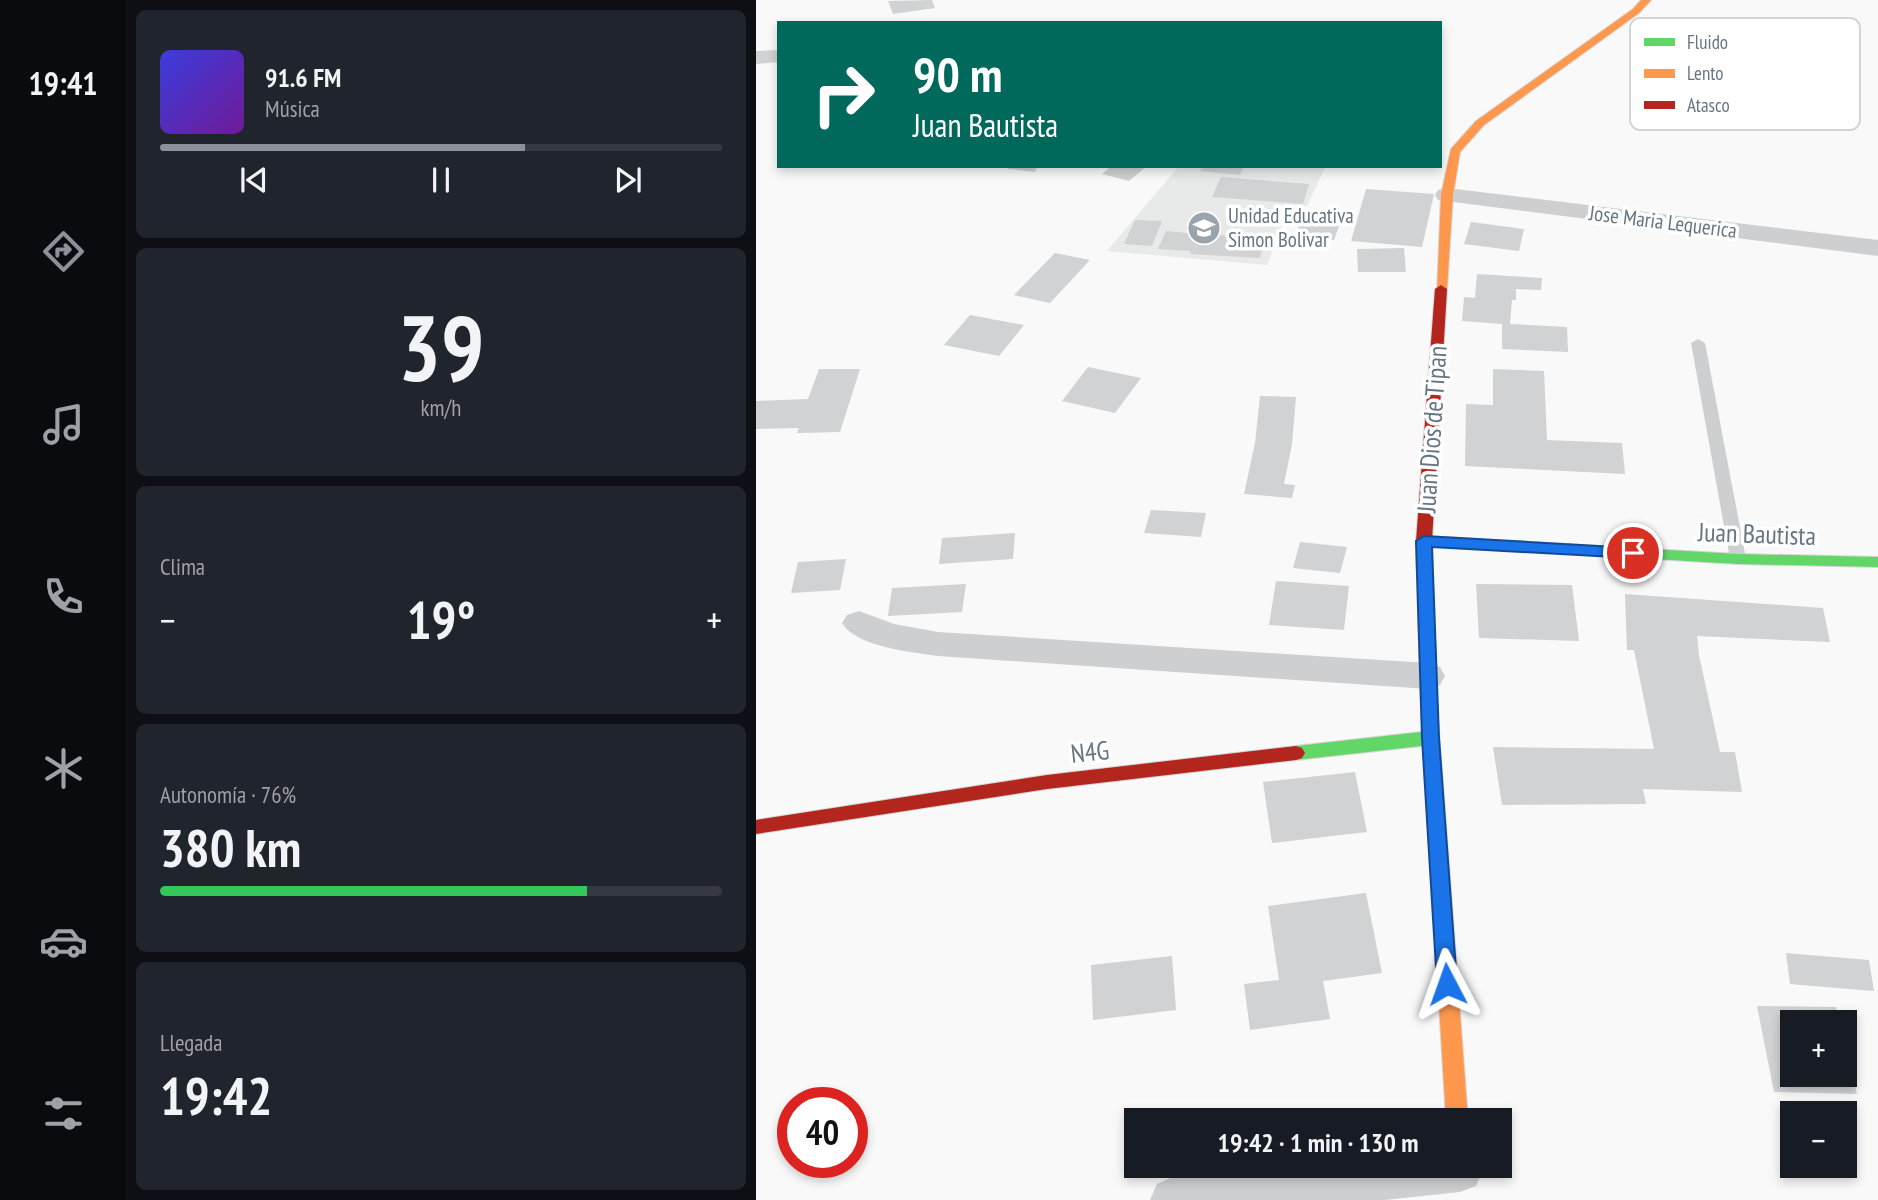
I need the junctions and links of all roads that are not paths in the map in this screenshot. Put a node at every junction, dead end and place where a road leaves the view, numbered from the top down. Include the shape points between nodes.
1 (1646, 0) edge
2 (1447, 150) edge
3 (1447, 195) junction
4 (1878, 248) edge
5 (1698, 343) dead end
6 (1424, 541) junction
7 (1738, 559) junction
8 (1878, 562) edge
9 (859, 622) dead end
10 (1428, 676) junction
11 (1430, 738) junction
12 (756, 827) edge
13 (1456, 1108) edge
14 (1461, 1178) edge
15 (1172, 1200) edge

1 - 2 street, Juan Dios de Tipan via 1636,12
2 - 3 street, Juan Dios de Tipan
3 - 4 street, Jose Maria Lequerica
3 - 6 street, Juan Dios de Tipan
5 - 7 lane
6 - 7 street, Juan Bautista
6 - 10 street, Juan Dios de Tipan
7 - 8 street, Juan Bautista
9 - 10 street via 888,635 938,644
10 - 11 street, Juan Dios de Tipan
11 - 12 street, N4G via 1047,782
11 - 13 street, Juan Dios de Tipan
14 - 15 street

